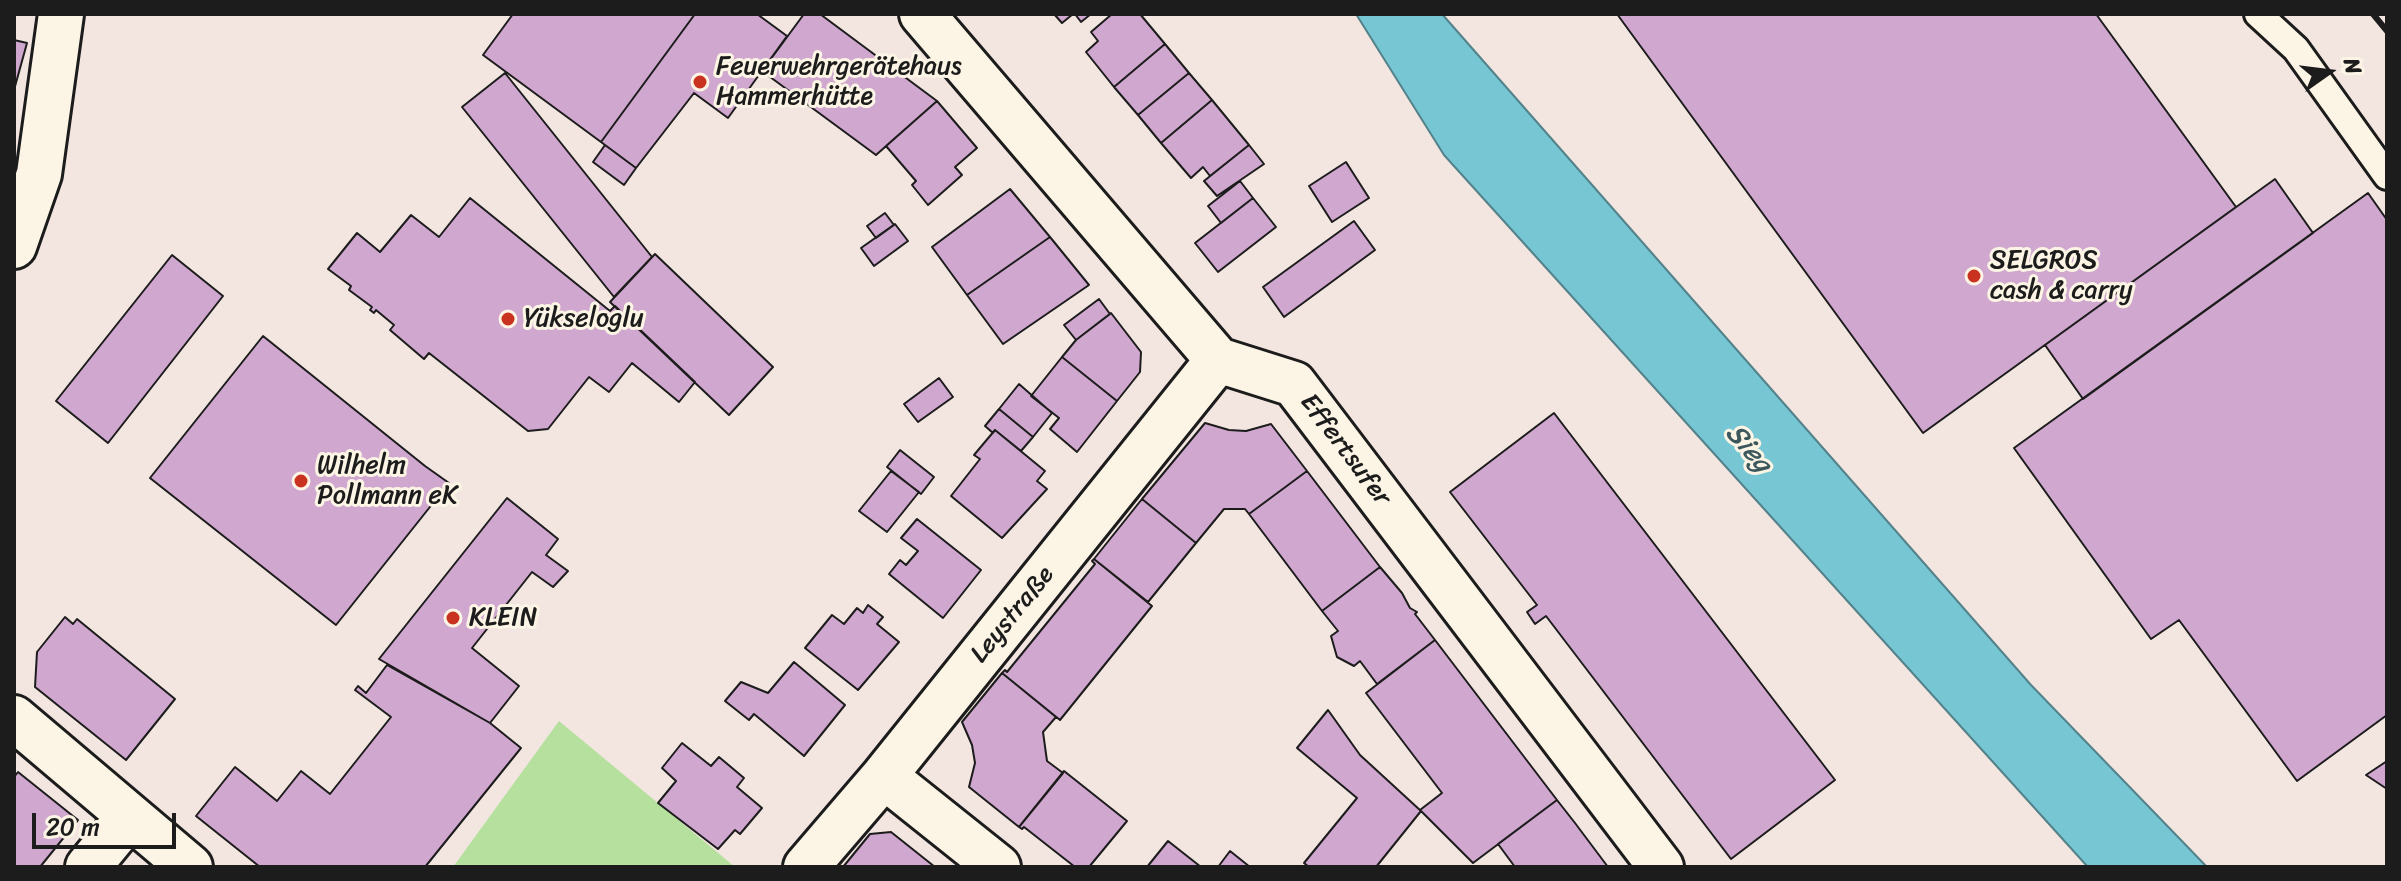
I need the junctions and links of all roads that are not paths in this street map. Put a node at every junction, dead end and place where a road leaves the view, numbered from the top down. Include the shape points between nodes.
1 (61, 14) edge
2 (922, 14) edge
3 (2258, 14) edge
4 (2387, 176) edge
5 (14, 246) edge
6 (1218, 360) junction
7 (14, 718) edge
8 (884, 776) junction
9 (129, 817) junction
10 (88, 867) edge
11 (190, 867) edge
12 (806, 867) edge
13 (998, 867) edge
14 (1661, 867) edge

1 - 5 street via 39,174
2 - 6 street
3 - 4 lane via 2296,49
6 - 8 street, Leystraße
6 - 14 street, Effertsufer via 1294,384
7 - 9 street
8 - 12 street, Leystraße
8 - 13 street
9 - 10 street
9 - 11 street

